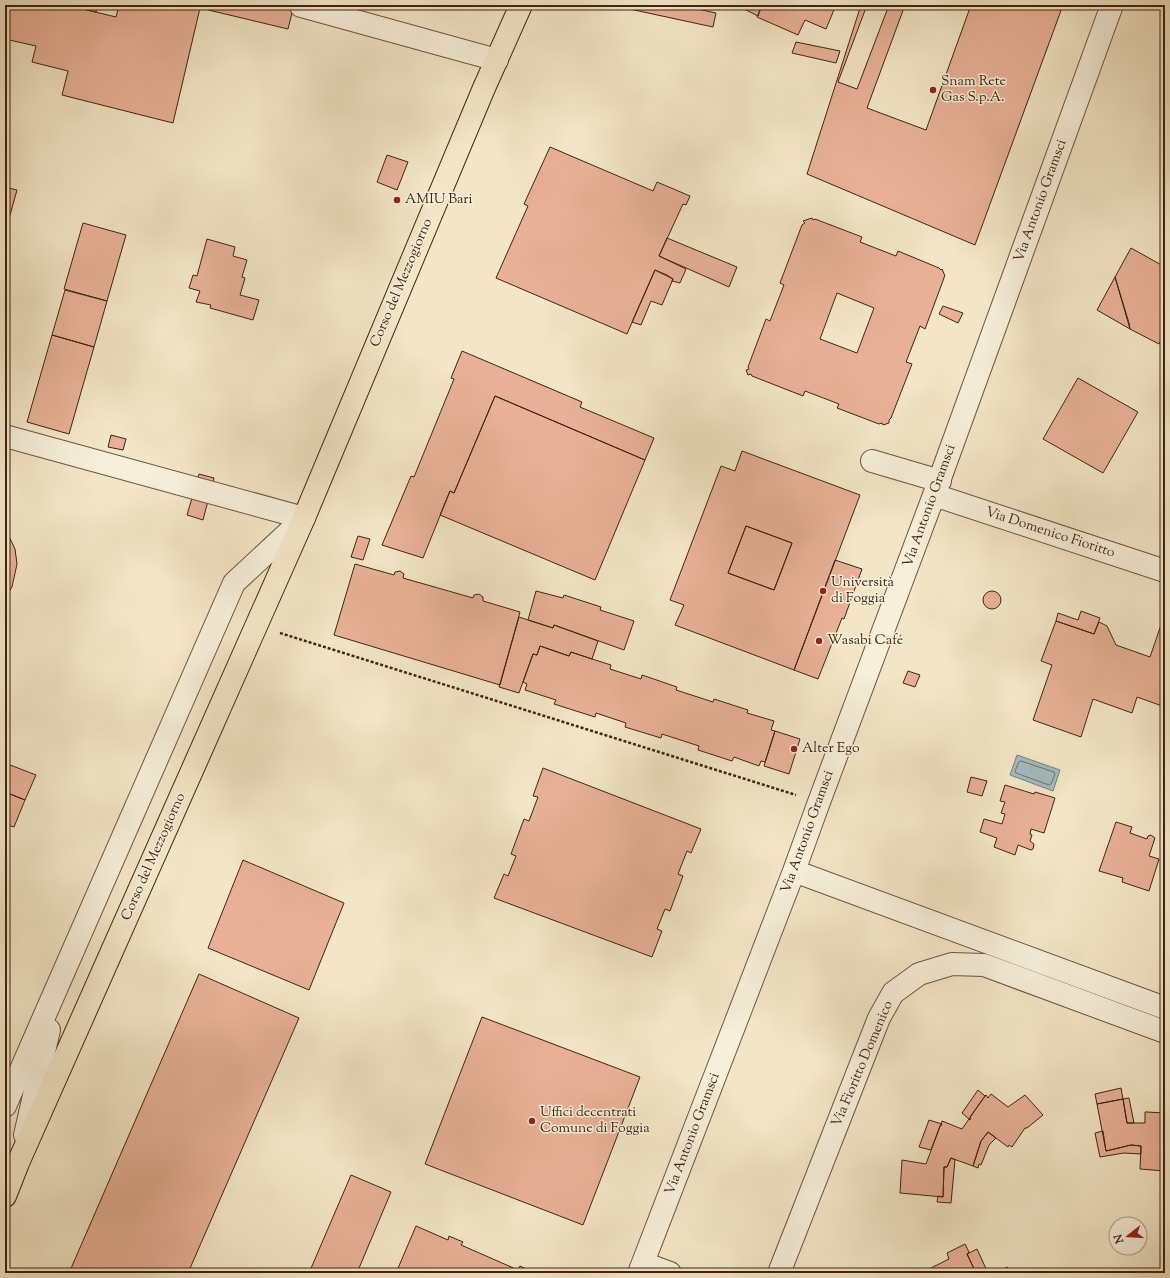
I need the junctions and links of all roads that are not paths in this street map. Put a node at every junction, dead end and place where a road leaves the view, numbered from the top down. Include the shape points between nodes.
1 (1112, 5) edge
2 (301, 6) dead end
3 (518, 6) edge
4 (496, 60) junction
5 (5, 436) edge
6 (872, 461) dead end
7 (937, 488) junction
8 (304, 518) junction
9 (1165, 571) edge
10 (794, 871) junction
11 (61, 978) junction
12 (1165, 1008) edge
13 (1165, 1032) edge
14 (5, 1106) edge
15 (18, 1163) junction
16 (5, 1182) edge
17 (5, 1196) edge
18 (641, 1268) edge
19 (670, 1273) edge
20 (779, 1273) edge

1 - 7 street, Via Antonio Gramsci
2 - 4 street
3 - 4 main road, Corso del Mezzogiorno
4 - 8 main road, Corso del Mezzogiorno
5 - 8 street
6 - 7 street, Via Domenico Fioritto
7 - 9 street, Via Domenico Fioritto
7 - 10 street, Via Antonio Gramsci
8 - 11 street, Corso del Mezzogiorno via 234,583
8 - 15 main road, Corso del Mezzogiorno
10 - 12 street
10 - 18 street, Via Antonio Gramsci
11 - 14 street, Corso del Mezzogiorno
11 - 15 street
13 - 20 street, Via Fioritto Domenico via 984,965 952,964 919,974 893,993 879,1018
15 - 16 main road
15 - 17 main road, Corso del Mezzogiorno
18 - 19 street

